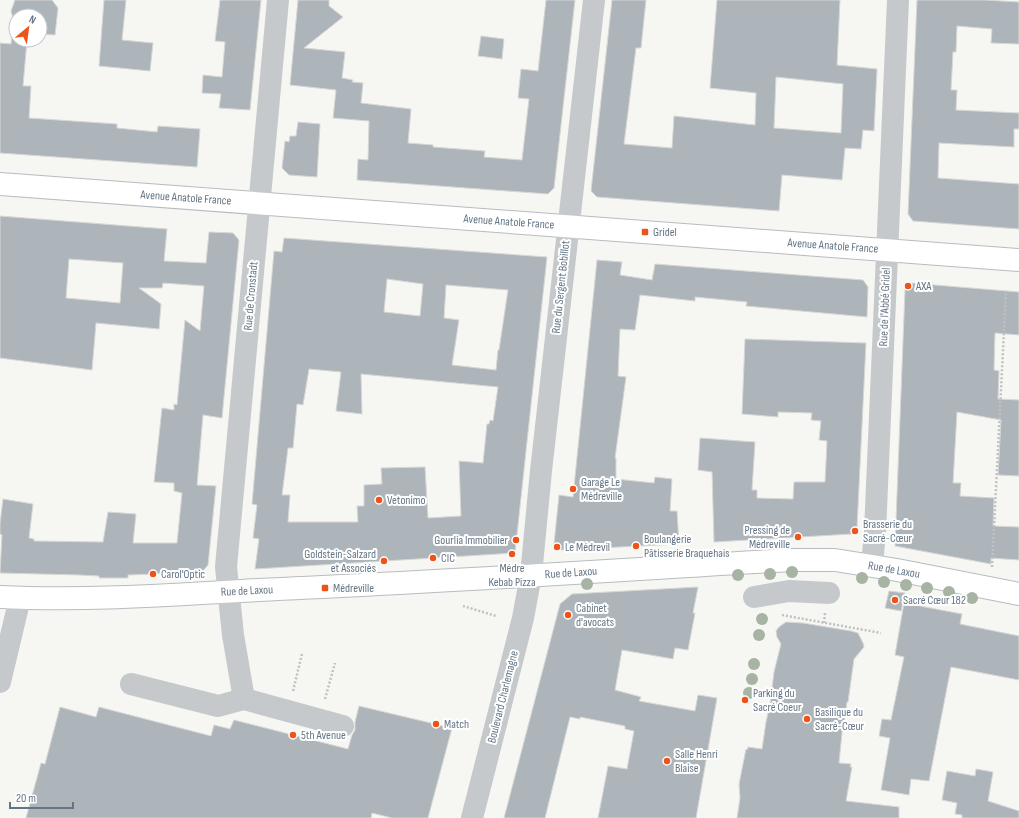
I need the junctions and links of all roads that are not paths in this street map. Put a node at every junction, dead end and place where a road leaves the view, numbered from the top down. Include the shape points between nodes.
1 (278, 0) edge
2 (594, 0) edge
3 (898, 0) edge
4 (0, 184) edge
5 (259, 204) junction
6 (568, 227) junction
7 (887, 249) junction
8 (1019, 260) edge
9 (872, 565) junction
10 (531, 575) junction
11 (230, 592) junction
12 (829, 593) dead end
13 (1019, 594) edge
14 (10, 597) edge
15 (754, 597) dead end
16 (0, 682) edge
17 (131, 684) dead end
18 (244, 699) junction
19 (343, 726) dead end
20 (472, 818) edge

1 - 5 street, Rue de Cronstadt
2 - 6 street, Rue du Sergent Bobillot
3 - 7 street, Rue de l'Abbé Gridel
4 - 5 main road, Avenue Anatole France
5 - 6 main road, Avenue Anatole France
5 - 11 street, Rue de Cronstadt via 226,567
6 - 7 main road, Avenue Anatole France
6 - 10 street, Rue du Sergent Bobillot
7 - 8 main road, Avenue Anatole France
7 - 9 street, Rue de l'Abbé Gridel via 876,532
9 - 10 main road, Rue de Laxou via 835,560 793,560
9 - 13 main road, Rue de Laxou
10 - 11 main road, Rue de Laxou
10 - 20 street, Boulevard Charlemagne via 523,618
11 - 14 main road, Rue de Laxou via 92,598
11 - 18 street, Rue de Cronstadt via 233,635
12 - 15 street via 789,591
14 - 16 street
17 - 18 street via 218,706
18 - 19 street

